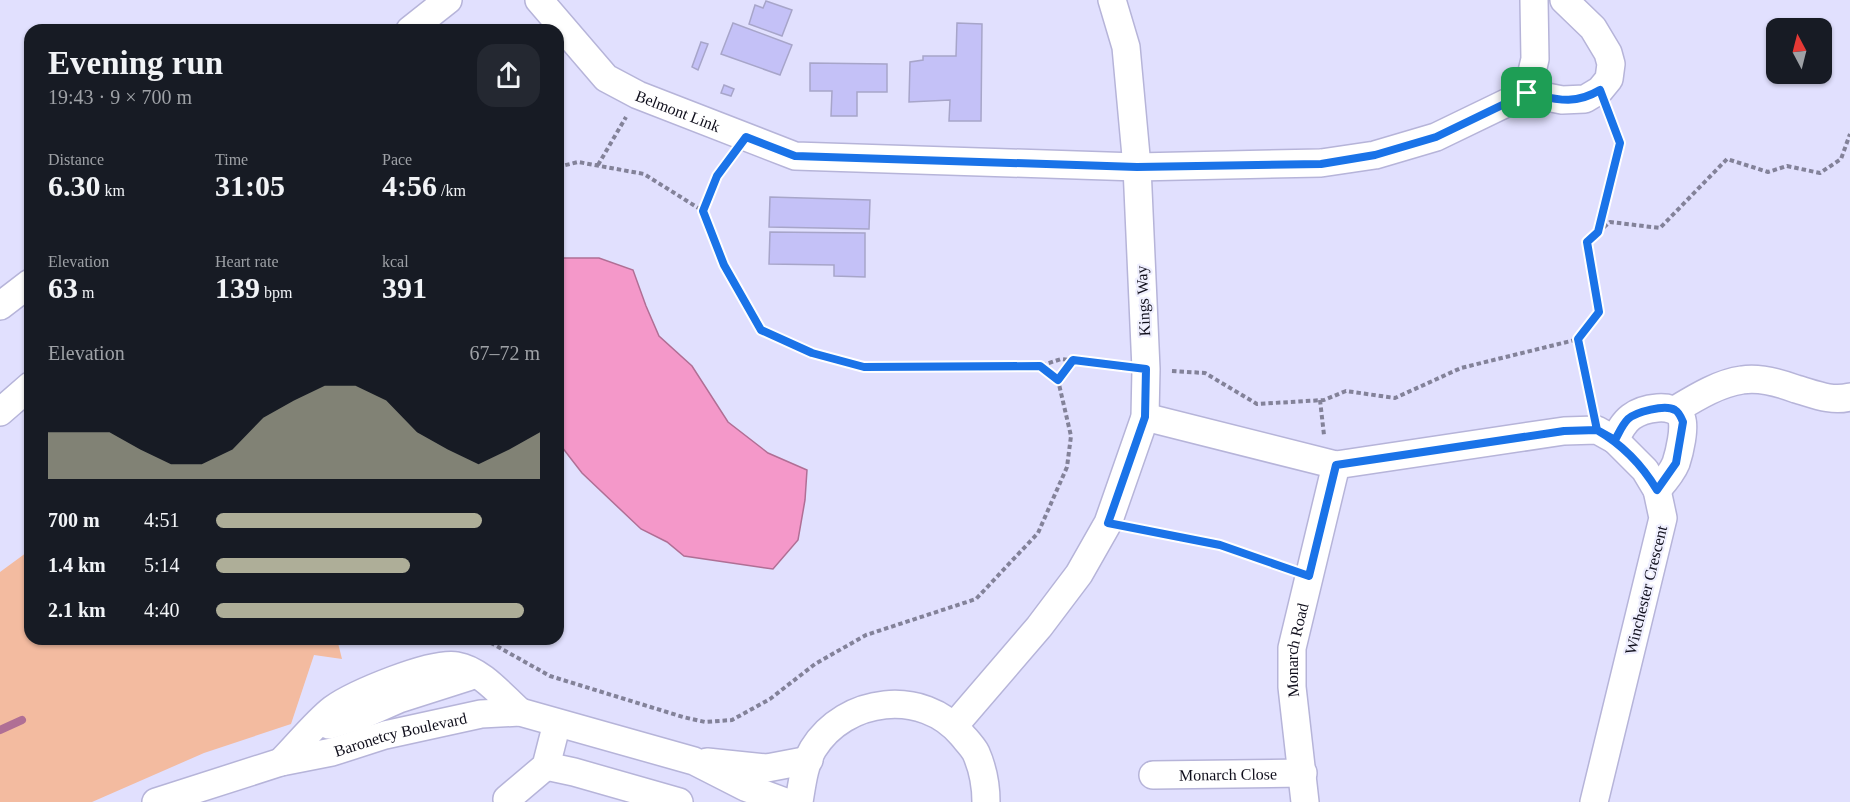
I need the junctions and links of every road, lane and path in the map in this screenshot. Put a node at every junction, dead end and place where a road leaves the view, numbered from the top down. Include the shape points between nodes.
1 (448, 0) edge
2 (539, 0) edge
3 (1112, 0) edge
4 (1534, 0) edge
5 (1564, 0) edge
6 (418, 24) edge
7 (560, 24) edge
8 (564, 29) edge
9 (1600, 90) junction
10 (1527, 93) junction
11 (638, 95) junction
12 (1850, 134) edge
13 (746, 137) junction
14 (598, 165) junction
15 (564, 166) edge
16 (1137, 167) junction
17 (703, 211) junction
18 (1598, 232) junction
19 (24, 288) edge
20 (0, 306) edge
21 (1578, 339) junction
22 (1073, 360) junction
23 (1040, 366) junction
24 (1146, 369) junction
25 (1058, 380) junction
26 (24, 391) edge
27 (1850, 397) edge
28 (1675, 410) junction
29 (0, 412) edge
30 (1145, 417) junction
31 (1606, 435) junction
32 (1336, 465) junction
33 (1657, 490) junction
34 (1108, 523) junction
35 (1309, 576) junction
36 (495, 645) edge
37 (520, 712) junction
38 (557, 723) junction
39 (954, 726) junction
40 (809, 760) junction
41 (694, 761) junction
42 (281, 762) junction
43 (546, 766) junction
44 (1303, 773) junction
45 (1153, 775) dead end
46 (507, 799) dead end
47 (765, 800) edge
48 (156, 802) edge
49 (679, 802) edge
50 (799, 802) edge
51 (986, 802) edge
52 (1305, 802) edge
53 (1594, 802) edge

1 - 6 street
2 - 7 street, Belmont Link
3 - 16 street, Kings Way via 1126,47
4 - 10 street via 1535,59
5 - 9 street via 1593,28 1608,53 1609,79
8 - 11 street, Belmont Link via 606,78
9 - 10 street via 1585,99 1562,100
9 - 18 path via 1620,143
10 - 16 street, Belmont Link via 1436,137 1375,155 1321,164
11 - 13 street, Belmont Link
11 - 14 path
12 - 18 path via 1841,159 1820,173 1787,166 1768,172 1727,159 1660,228 1610,222
13 - 16 street, Belmont Link via 795,156
13 - 17 path via 717,176
14 - 15 path via 578,162
14 - 17 path via 644,174
16 - 24 street, Kings Way
17 - 23 path via 724,265 761,330 771,335 812,353 864,367
18 - 21 path via 1587,242 1599,312
19 - 20 street
21 - 24 path via 1461,368 1395,398 1346,391 1324,400 1257,404 1205,373
21 - 31 path
22 - 23 path via 1061,359
22 - 24 path
22 - 25 path
23 - 25 path
24 - 30 street, Kings Way
25 - 36 path via 1071,436 1067,467 1038,533 976,599 866,635 732,720 705,722 683,717 550,676
26 - 29 street
27 - 28 street via 1839,400 1786,385 1743,379
28 - 31 street via 1639,413
28 - 33 street via 1683,422 1679,450 1676,463
30 - 32 street
30 - 34 street, Kings Way
31 - 32 street via 1564,431
31 - 33 street, Winchester Crescent via 1645,470
32 - 35 street, Monarch Road
33 - 53 street, Winchester Crescent via 1663,518
34 - 35 path via 1220,545
34 - 39 street, Kings Way via 1079,574 1039,627
35 - 44 street, Monarch Road via 1290,668
37 - 38 street, Baronetcy Boulevard
37 - 42 street, Baronetcy Boulevard via 481,714
37 - 42 street, Baronetcy Boulevard via 476,674 314,729
38 - 41 street, Baronetcy Boulevard
38 - 43 street
39 - 40 street via 927,709 894,704 862,709 834,724
39 - 51 street via 975,751 986,782
40 - 41 street, Baronetcy Boulevard via 767,768
40 - 50 street
41 - 47 street, Baronetcy Boulevard
42 - 48 street, Baronetcy Boulevard
43 - 46 street
43 - 49 street
44 - 45 street, Monarch Close
44 - 52 street, Monarch Road

